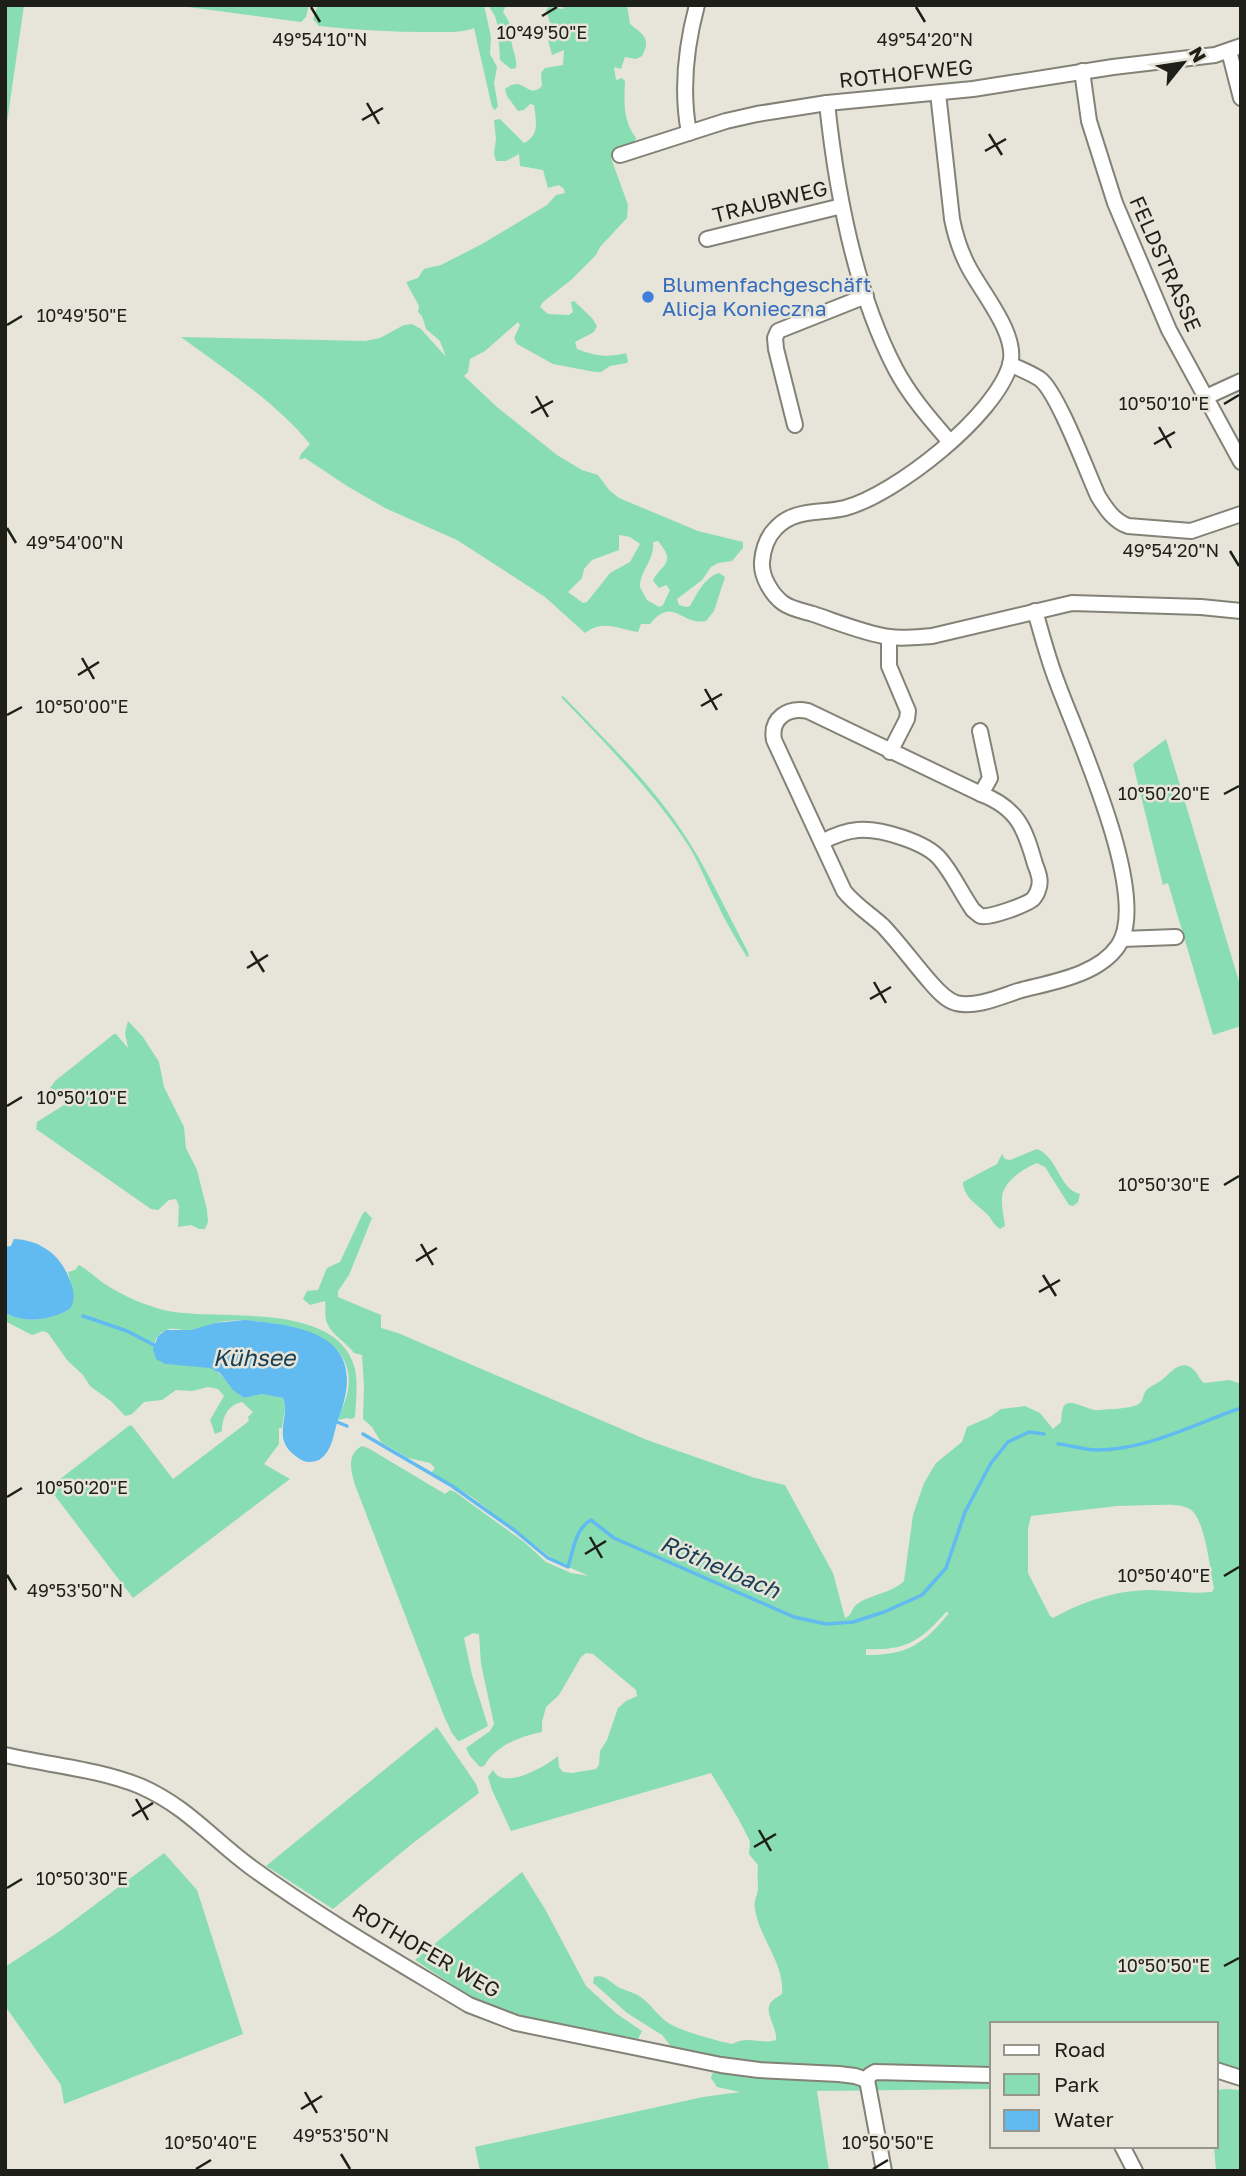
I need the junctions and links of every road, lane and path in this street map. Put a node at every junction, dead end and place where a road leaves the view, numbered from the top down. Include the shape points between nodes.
1 (697, 5) edge
2 (1235, 48) edge
3 (1082, 71) junction
4 (938, 93) junction
5 (1241, 98) edge
6 (827, 103) junction
7 (689, 133) junction
8 (620, 155) dead end
9 (842, 206) junction
10 (707, 239) dead end
11 (866, 296) junction
12 (1010, 364) junction
13 (1241, 381) edge
14 (1206, 397) junction
15 (795, 425) dead end
16 (950, 442) junction
17 (1241, 462) edge
18 (1241, 514) edge
19 (1035, 611) junction
20 (1241, 611) edge
21 (889, 637) junction
22 (980, 731) dead end
23 (890, 752) junction
24 (981, 794) junction
25 (822, 842) junction
26 (1176, 937) dead end
27 (1122, 939) junction
28 (5, 1755) edge
29 (1218, 2071) edge
30 (990, 2075) edge
31 (1241, 2078) edge
32 (867, 2080) junction
33 (1123, 2148) edge
34 (884, 2171) edge
35 (1135, 2171) edge

1 - 7 street via 687,50
2 - 3 street, ROTHOFWEG via 1215,55
2 - 5 street
3 - 4 street, ROTHOFWEG
3 - 14 street, FELDSTRASSE via 1089,121 1115,203 1169,330
4 - 6 street, ROTHOFWEG
4 - 12 street via 956,235 965,261 1008,337
6 - 7 street, ROTHOFWEG via 757,114
6 - 9 street, TRAUBWEG
7 - 8 street, ROTHOFWEG
9 - 10 street, TRAUBWEG
9 - 11 street, TRAUBWEG
11 - 15 street via 778,331 776,349
11 - 16 street, TRAUBWEG via 896,369
12 - 16 street via 989,403
12 - 18 street via 1047,386 1098,496 1120,523 1191,531
13 - 14 street
14 - 17 street, FELDSTRASSE
16 - 21 street via 874,497 847,508 786,520 764,547 765,578 785,605
19 - 20 street via 1072,603
19 - 21 street via 932,636
19 - 27 street via 1110,823 1125,889 1127,926
21 - 23 street via 889,666 908,711
22 - 24 street via 990,778
23 - 24 street
23 - 25 street via 808,711 790,710 779,718 774,740
24 - 25 street via 996,800 1019,821 1040,879 1032,900 993,915 985,917 973,909 939,858 925,846 864,830
25 - 27 street via 848,896 954,1002 984,1001 1080,973 1107,958
26 - 27 street
28 - 32 street, ROTHOFER WEG via 140,1786 170,1802 249,1866 315,1911 469,2005 494,2015 721,2065
29 - 31 street
30 - 32 street via 875,2072
32 - 34 street
33 - 35 street

